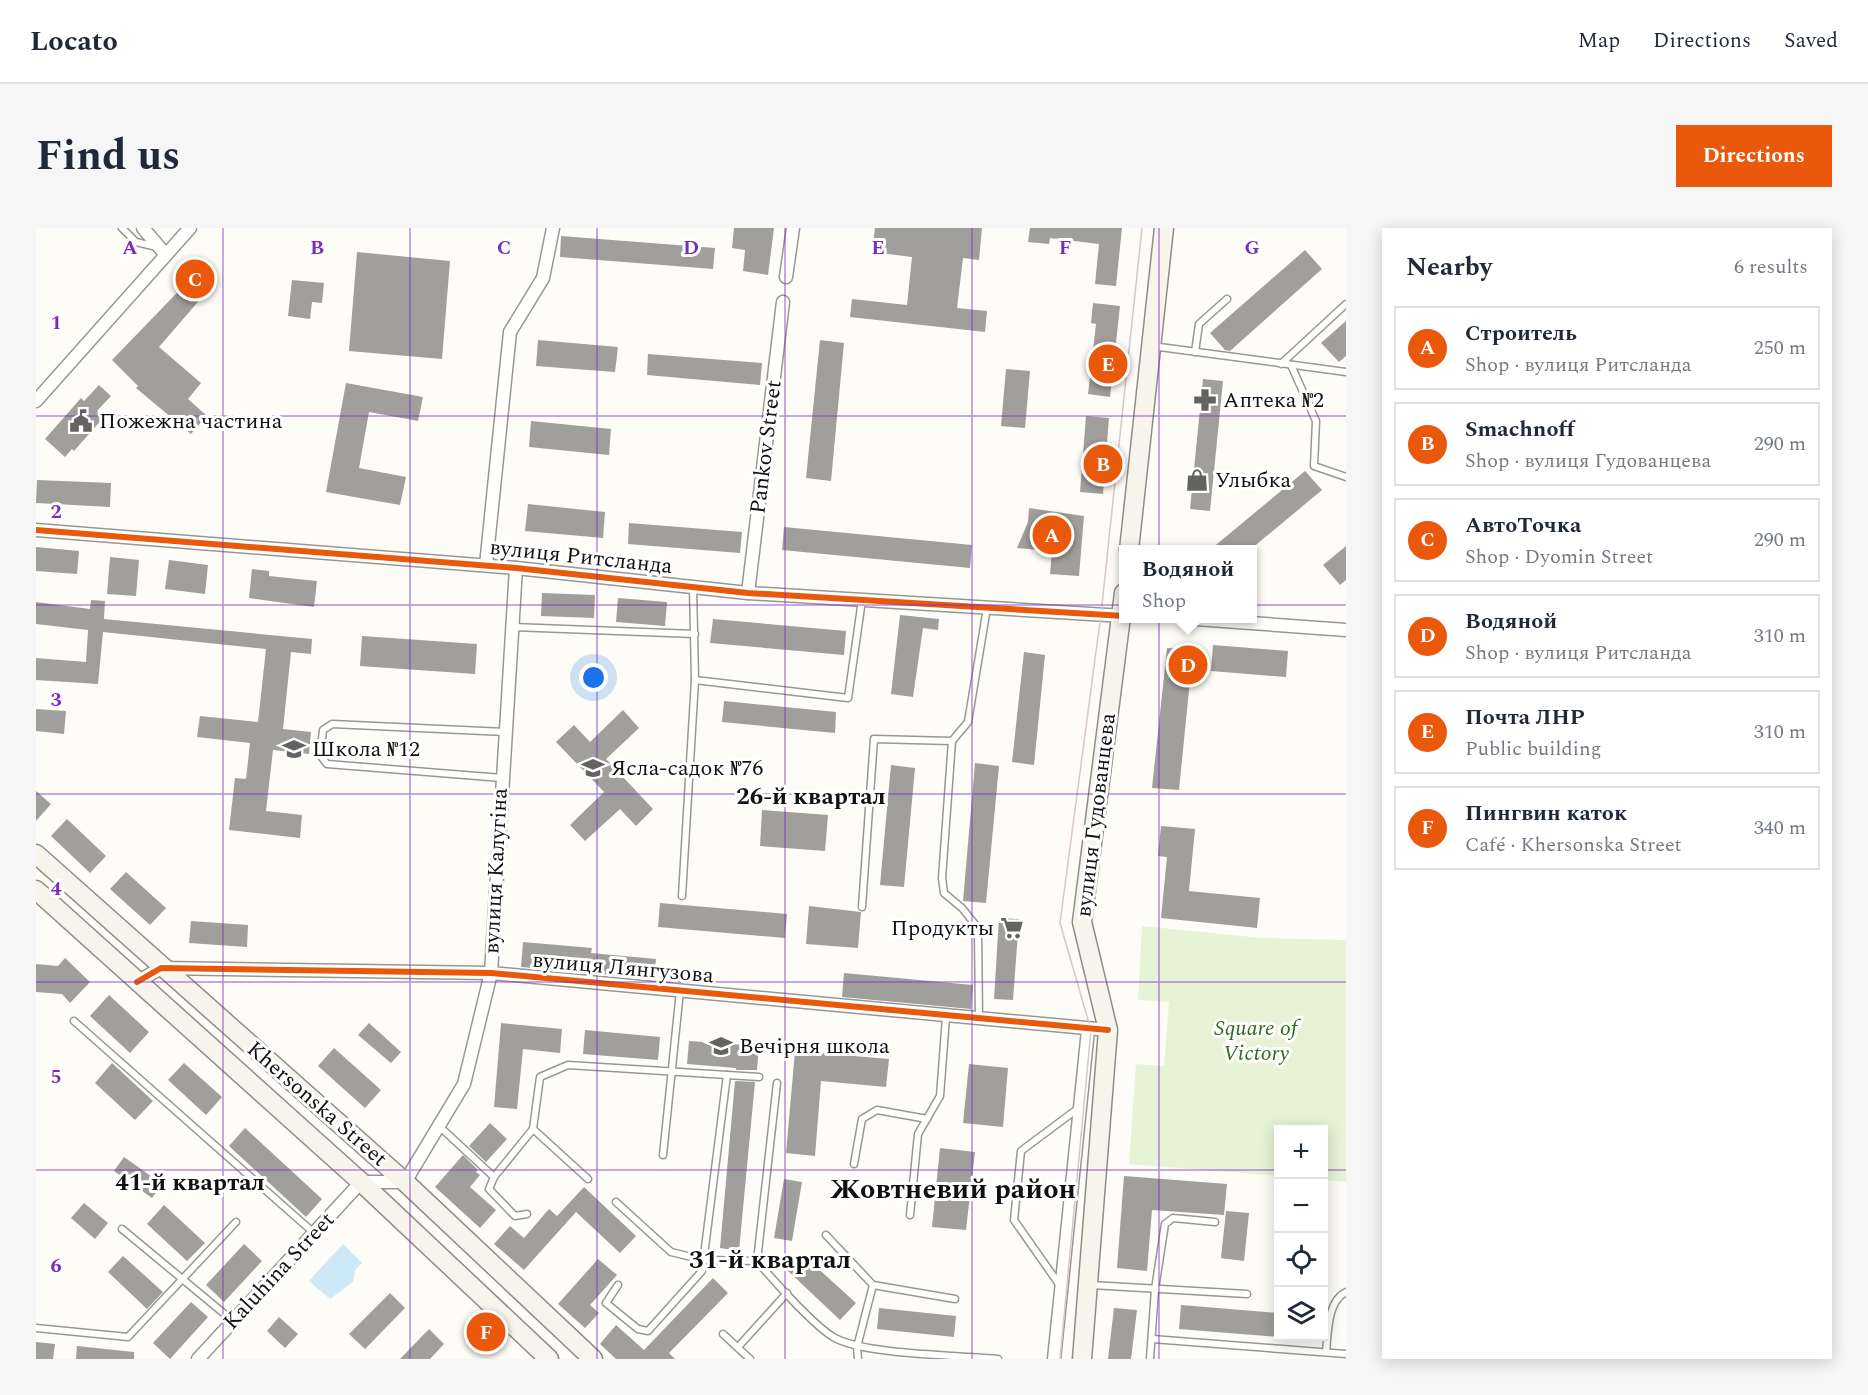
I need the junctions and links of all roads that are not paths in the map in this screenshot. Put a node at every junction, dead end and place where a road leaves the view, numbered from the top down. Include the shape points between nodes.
1 (122, 228) edge
2 (143, 228) edge
3 (190, 228) edge
4 (553, 228) edge
5 (794, 228) edge
6 (1164, 228) edge
7 (164, 251) junction
8 (786, 277) dead end
9 (1227, 299) dead end
10 (783, 302) dead end
11 (1346, 304) edge
12 (1151, 346) junction
13 (1195, 352) junction
14 (1281, 364) junction
15 (1291, 365) junction
16 (1346, 372) edge
17 (36, 401) edge
18 (1346, 477) edge
19 (36, 530) edge
20 (1129, 545) edge
21 (486, 565) junction
22 (516, 568) junction
23 (693, 586) junction
24 (748, 592) junction
25 (862, 600) junction
26 (987, 607) junction
27 (1119, 616) edge
28 (1121, 623) edge
29 (1250, 623) edge
30 (512, 627) junction
31 (1346, 630) edge
32 (695, 634) junction
33 (695, 680) junction
34 (505, 732) junction
35 (952, 741) junction
36 (502, 778) junction
37 (36, 854) edge
38 (36, 890) edge
39 (682, 896) dead end
40 (862, 907) dead end
41 (161, 968) junction
42 (490, 973) junction
43 (137, 982) junction
44 (680, 991) junction
45 (946, 1017) junction
46 (74, 1020) dead end
47 (979, 1020) junction
48 (1088, 1030) junction
49 (1108, 1030) junction
50 (672, 1072) junction
51 (727, 1075) junction
52 (759, 1077) dead end
53 (777, 1083) dead end
54 (1080, 1107) junction
55 (927, 1119) junction
56 (439, 1126) junction
57 (533, 1129) junction
58 (663, 1155) dead end
59 (854, 1164) dead end
60 (494, 1177) junction
61 (588, 1179) dead end
62 (361, 1182) junction
63 (405, 1182) junction
64 (616, 1202) dead end
65 (527, 1214) dead end
66 (910, 1215) dead end
67 (236, 1222) dead end
68 (1215, 1222) dead end
69 (122, 1229) dead end
70 (314, 1233) junction
71 (826, 1235) dead end
72 (704, 1260) junction
73 (757, 1261) junction
74 (182, 1280) junction
75 (618, 1285) dead end
76 (873, 1285) junction
77 (1088, 1285) junction
78 (1062, 1288) junction
79 (1155, 1289) junction
80 (1346, 1292) edge
81 (787, 1293) junction
82 (1247, 1294) dead end
83 (955, 1299) dead end
84 (233, 1320) junction
85 (36, 1328) edge
86 (723, 1334) dead end
87 (1152, 1339) junction
88 (738, 1347) junction
89 (857, 1347) junction
90 (1326, 1352) junction
91 (1346, 1354) edge
92 (198, 1359) edge
93 (549, 1359) edge
94 (593, 1359) edge
95 (750, 1359) edge
96 (858, 1359) edge
97 (998, 1359) edge
98 (1054, 1359) edge
99 (1082, 1359) edge
100 (1150, 1359) edge

1 - 7 lane via 136,242
2 - 7 street
3 - 7 street
4 - 21 street via 543,278 510,332
5 - 8 street
6 - 12 street
7 - 17 street
9 - 13 lane via 1199,324
10 - 24 street, Pankov Street
11 - 14 lane
12 - 13 lane
12 - 20 street
13 - 14 lane
14 - 15 lane
15 - 16 lane
15 - 18 lane via 1316,421 1314,466
19 - 21 street, вулиця Ритсланда
21 - 22 street, вулиця Ритсланда
22 - 23 street, вулиця Ритсланда
22 - 30 street, вулиця Калугіна
23 - 24 street, вулиця Ритсланда
23 - 32 lane
24 - 25 street, вулиця Ритсланда
25 - 26 street, вулиця Ритсланда
25 - 33 lane via 848,698
26 - 27 street, вулиця Ритсланда
26 - 35 lane via 968,722
28 - 49 street, вулиця Гудованцева via 1082,922
29 - 31 street
30 - 32 lane
30 - 34 street, вулиця Калугіна
32 - 33 lane
33 - 39 lane
34 - 36 street, вулиця Калугіна
34 - 36 lane via 332,724 323,730 320,755 327,764
35 - 40 lane via 874,739
35 - 47 lane via 942,878 944,893 978,928
36 - 42 street, вулиця Калугіна
37 - 41 street, Khersonska Street
38 - 43 street, Khersonska Street
41 - 42 street, вулиця Лянгузова
41 - 43 street
41 - 63 street, Khersonska Street
42 - 44 street, вулиця Лянгузова
42 - 56 street, вулиця Калугіна via 464,1084
43 - 62 street, Khersonska Street
44 - 45 street, вулиця Лянгузова
44 - 50 lane
45 - 47 street, вулиця Лянгузова
45 - 55 lane via 940,1096
46 - 70 lane
47 - 48 street, вулиця Лянгузова
48 - 49 street, вулиця Лянгузова
48 - 54 street
49 - 77 street, вулиця Гудованцева
50 - 51 lane
50 - 57 lane via 568,1065 540,1077
50 - 58 lane
51 - 52 lane
51 - 72 lane
53 - 73 lane
54 - 78 street
54 - 78 lane via 1021,1151 1014,1220
55 - 59 lane via 877,1110 862,1119
55 - 66 lane via 918,1134
56 - 60 lane
56 - 63 street, вулиця Калугіна
57 - 60 lane
57 - 61 lane
60 - 65 lane via 489,1189 515,1216
62 - 63 street
62 - 70 street, Kaluhina Street
62 - 93 street, Khersonska Street
63 - 94 street, Khersonska Street
64 - 72 lane via 671,1252
67 - 74 lane
68 - 79 lane via 1173,1218 1165,1224
69 - 74 lane
70 - 84 street, Kaluhina Street
71 - 76 lane
72 - 73 lane
72 - 75 lane via 702,1271 648,1331 638,1329 606,1303
73 - 81 lane
74 - 84 lane
74 - 85 lane via 128,1337
76 - 83 lane
76 - 89 lane
77 - 79 lane
77 - 99 street, вулиця Гудованцева
78 - 98 street
79 - 82 lane
79 - 87 lane
80 - 90 lane via 1339,1295 1332,1310
81 - 88 lane
81 - 89 lane via 834,1337
84 - 92 street, Kaluhina Street
86 - 88 lane
87 - 90 lane
87 - 100 lane
88 - 95 lane
89 - 96 lane
89 - 97 lane
90 - 91 lane

